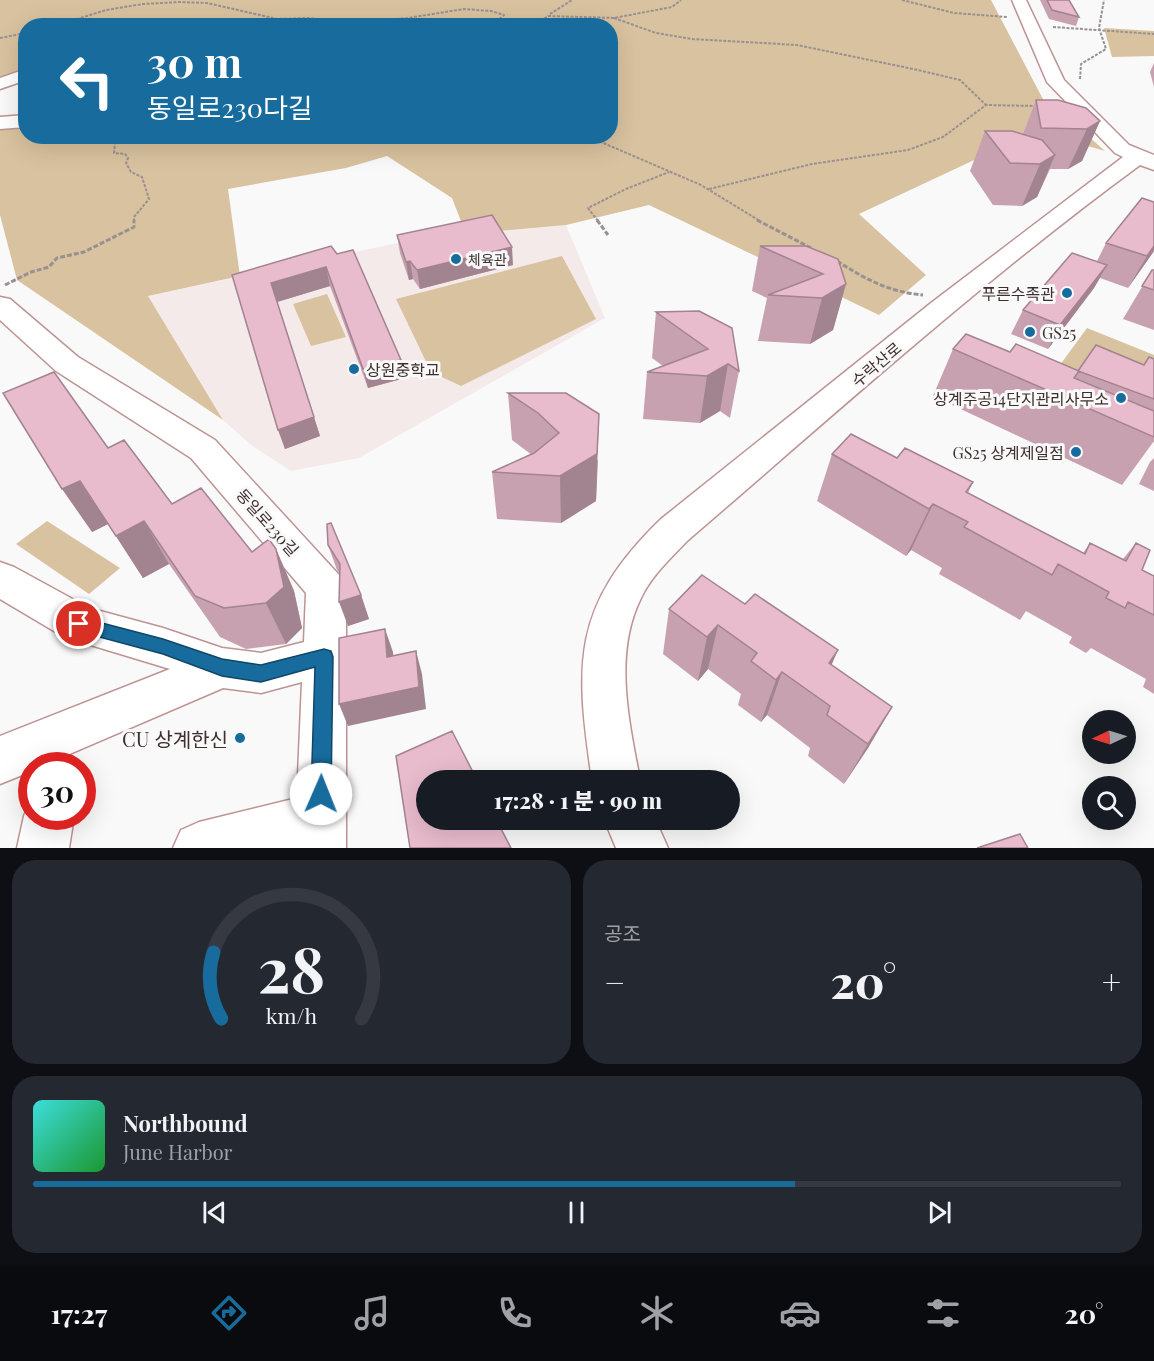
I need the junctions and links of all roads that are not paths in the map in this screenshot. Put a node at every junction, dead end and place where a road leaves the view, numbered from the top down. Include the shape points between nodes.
1 (1019, 0) edge
2 (18, 122) edge
3 (0, 123) edge
4 (1145, 160) edge
5 (0, 304) edge
6 (0, 579) edge
7 (324, 657) junction
8 (222, 668) junction
9 (61, 749) edge
10 (0, 760) edge
11 (615, 770) edge
12 (46, 830) edge
13 (634, 830) edge
14 (320, 833) edge
15 (43, 848) edge
16 (199, 848) edge
17 (642, 848) edge

1 - 4 street, 수락산로 via 1056,82 1122,149
2 - 3 street
4 - 11 street, 수락산로 via 1089,191 674,530 648,557 624,590 612,618 602,681
5 - 7 street, 동일로230길 via 55,372 204,449 326,588
6 - 8 street via 79,624 163,646
7 - 8 street via 261,674
7 - 14 street, 동일로230길
8 - 9 street
9 - 10 street
12 - 15 street
13 - 17 street
14 - 16 street

